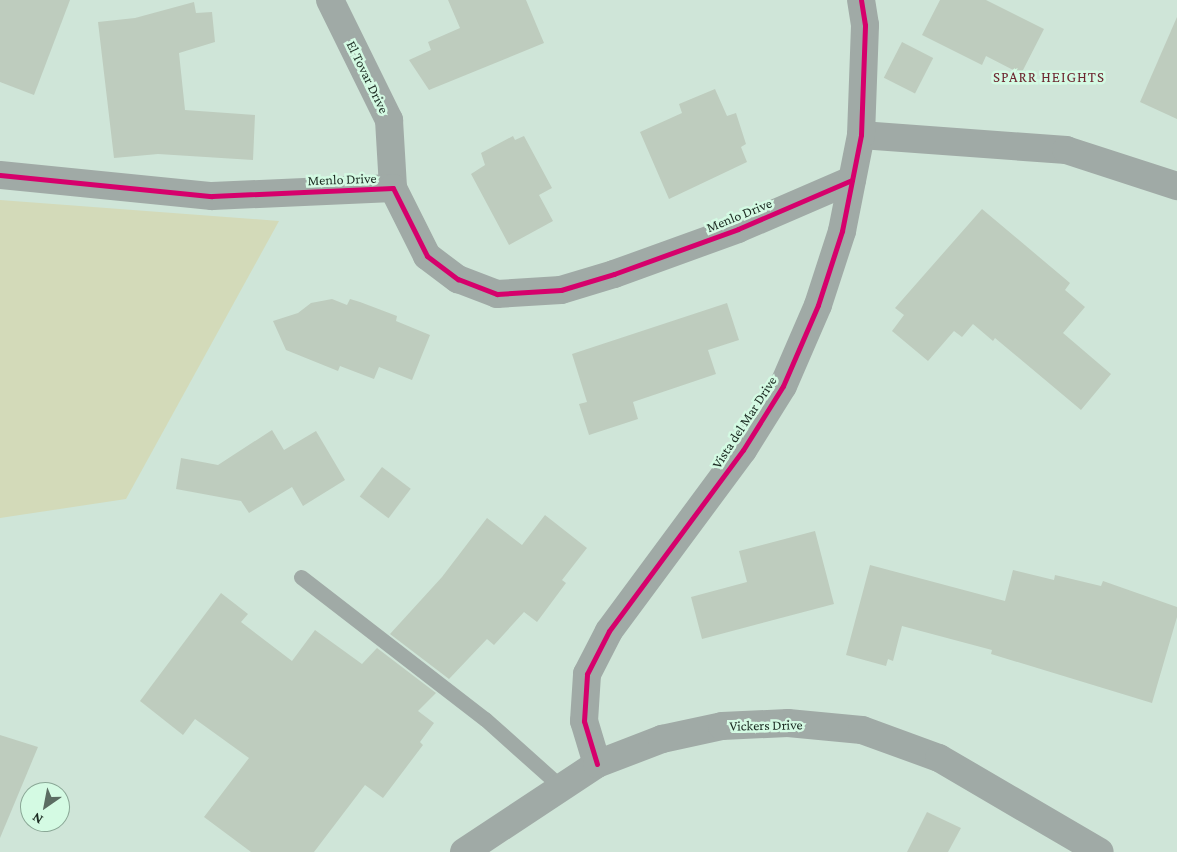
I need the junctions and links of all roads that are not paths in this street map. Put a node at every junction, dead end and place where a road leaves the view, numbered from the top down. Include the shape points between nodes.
1 (330, 0) edge
2 (861, 0) edge
3 (861, 135) junction
4 (0, 175) edge
5 (852, 180) junction
6 (1177, 186) edge
7 (393, 188) junction
8 (300, 576) dead end
9 (597, 764) junction
10 (561, 787) junction
11 (464, 852) edge
12 (1100, 852) edge

1 - 7 street, El Tovar Drive via 388,120
2 - 3 street, Vista del Mar Drive via 865,25
3 - 5 street, Vista del Mar Drive
3 - 6 street via 1066,150
4 - 7 street, Menlo Drive via 212,196
5 - 7 street, Menlo Drive via 738,229 614,274 561,290 497,294 458,279 427,256
5 - 9 street, Vista del Mar Drive via 842,231 818,305 783,386 743,450 609,631 587,674 584,721
8 - 10 lane via 484,719
9 - 10 street, Vickers Drive
9 - 12 street, Vickers Drive via 662,739 722,726 788,723 862,730 939,758
10 - 11 street, Vickers Drive

